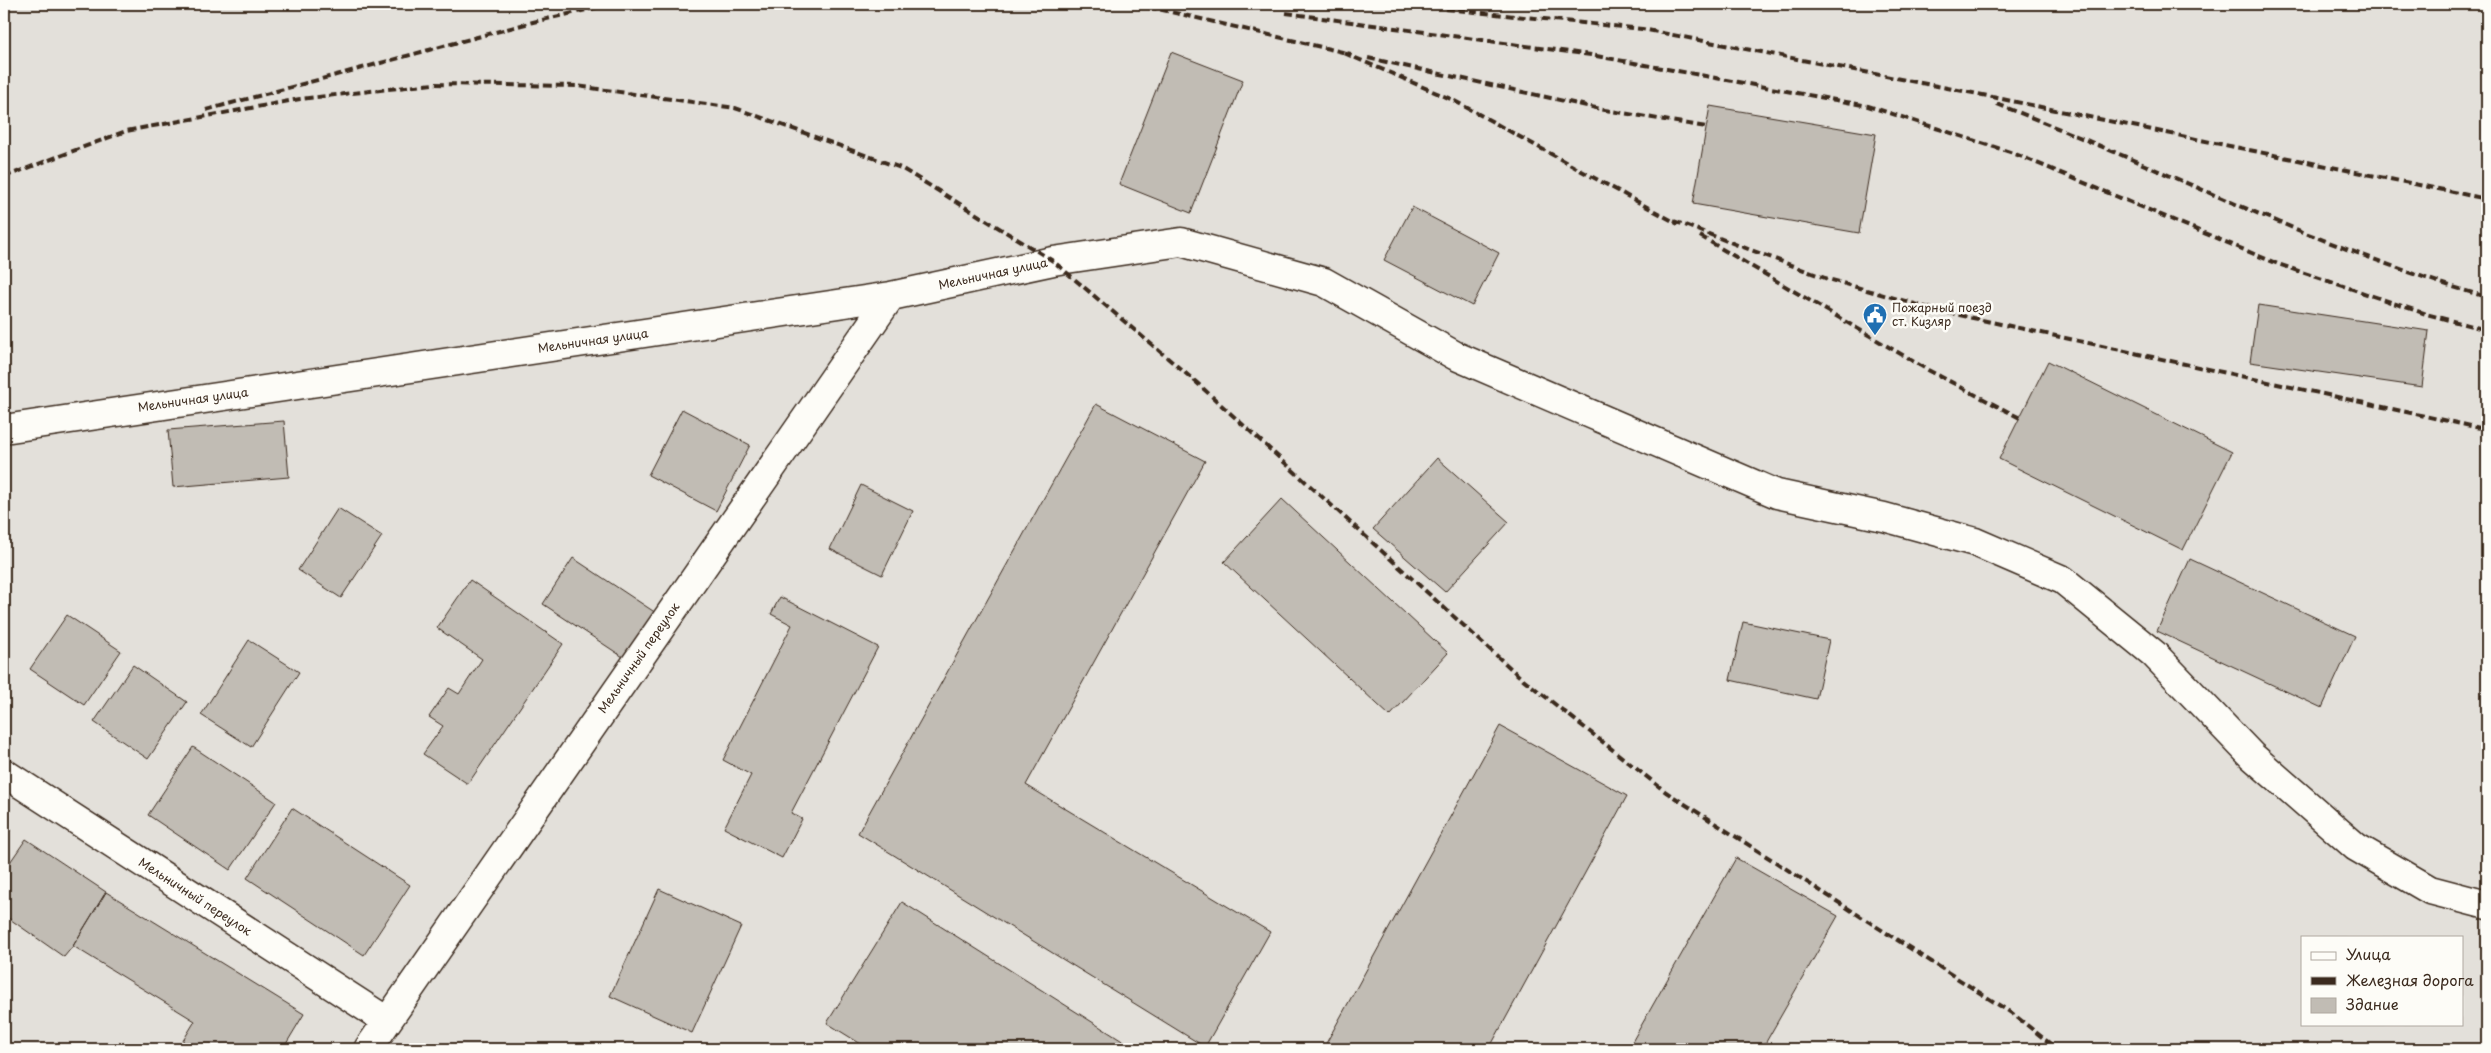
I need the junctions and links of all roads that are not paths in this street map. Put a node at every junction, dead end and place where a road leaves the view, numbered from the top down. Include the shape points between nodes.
1 (891, 296) junction
2 (4, 428) edge
3 (4, 773) edge
4 (2487, 905) edge
5 (387, 1021) junction
6 (368, 1049) edge

1 - 2 street, Мельничная улица
1 - 4 street, Мельничная улица via 1053,260 1181,242 1324,282 1456,356 1777,494 1884,517 1975,542 2063,580 2154,654 2252,756 2356,847 2430,890
1 - 5 street, Мельничный переулок
3 - 5 street, Мельничный переулок
5 - 6 street, Мельничный переулок

